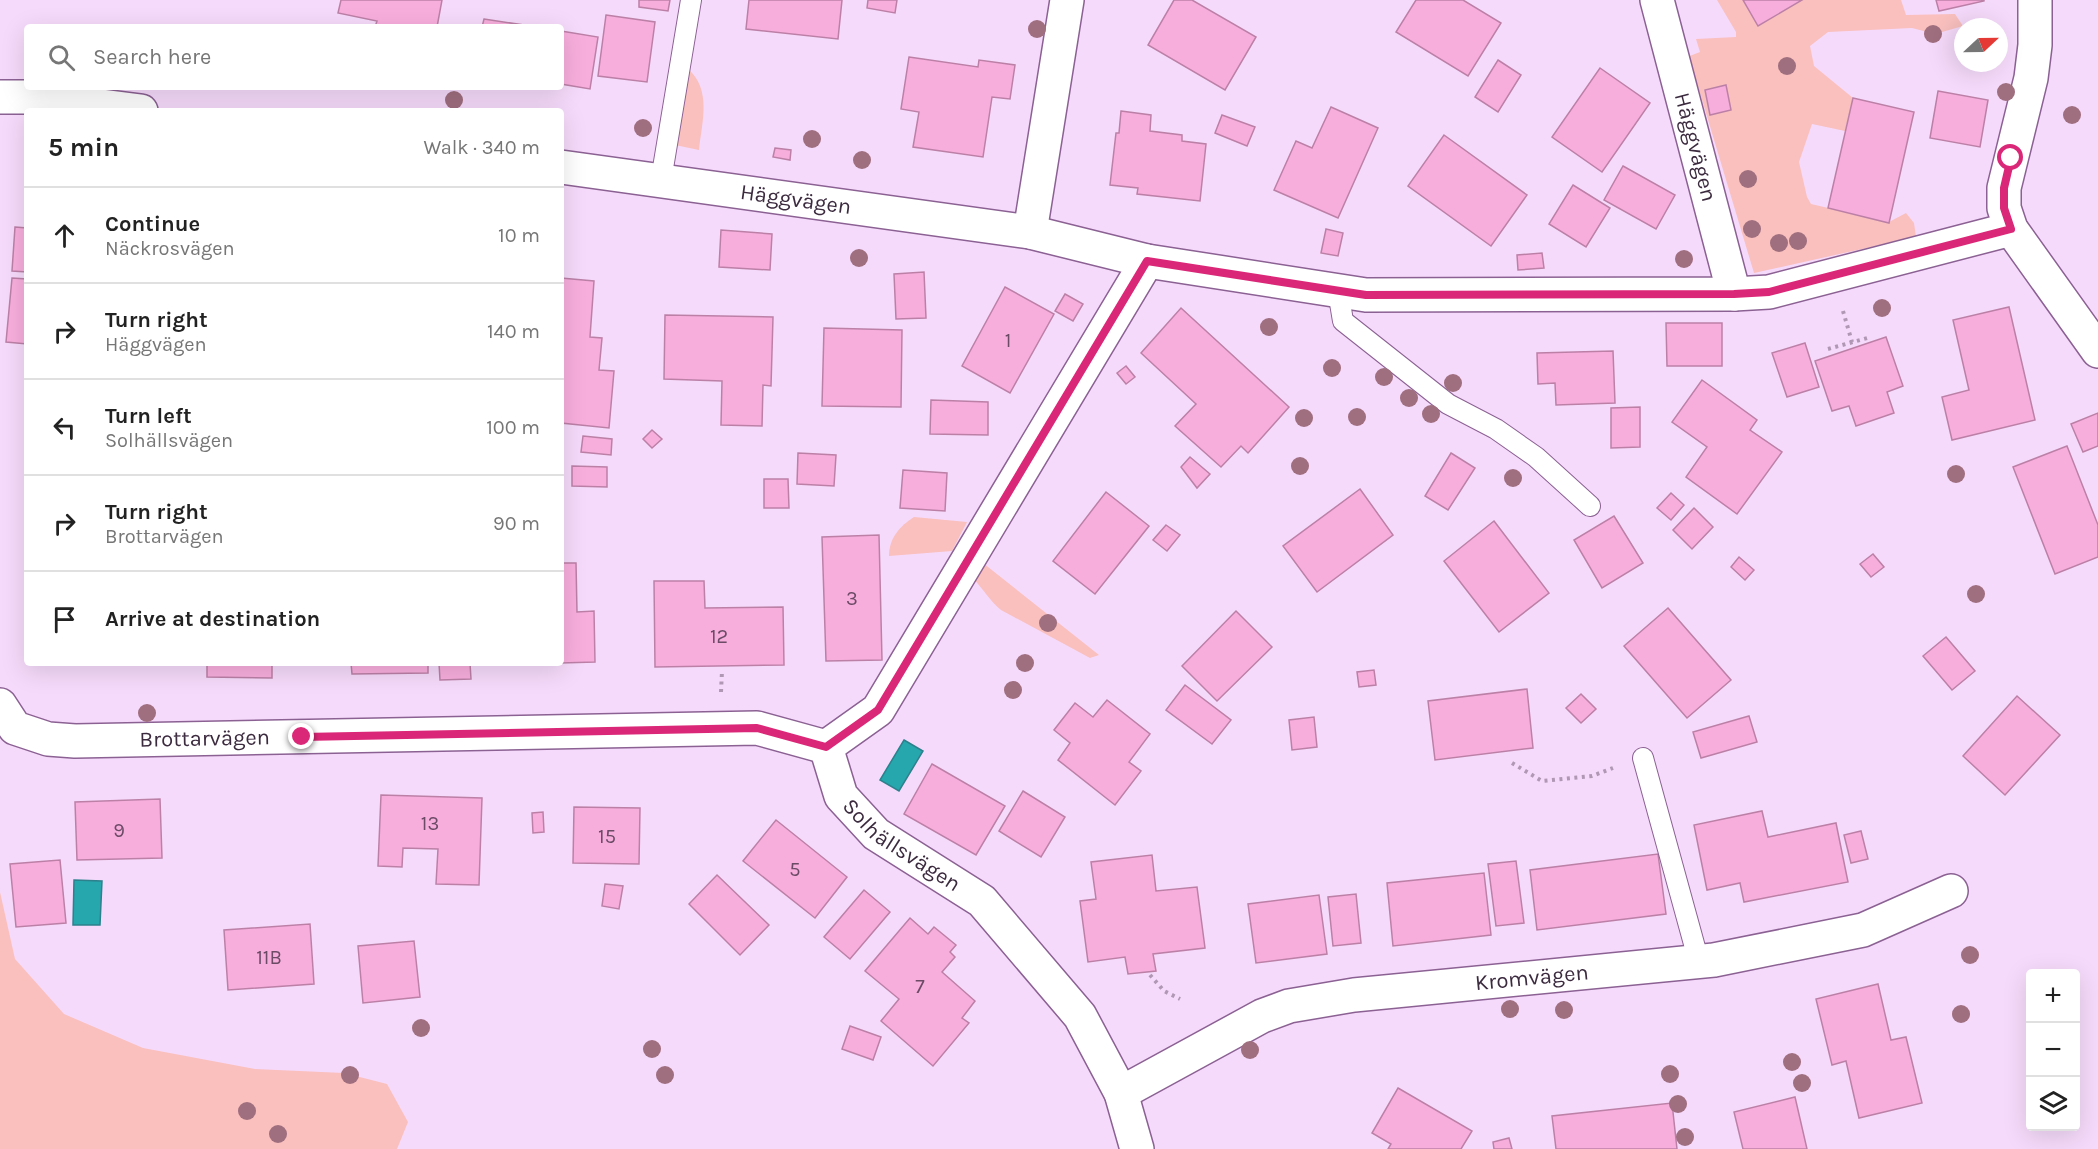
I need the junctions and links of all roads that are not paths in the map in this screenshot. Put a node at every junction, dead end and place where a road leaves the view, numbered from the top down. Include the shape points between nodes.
1 (691, 0) edge
2 (1067, 0) edge
3 (1657, 0) edge
4 (2035, 0) edge
5 (0, 97) edge
6 (117, 108) edge
7 (564, 167) edge
8 (661, 180) junction
9 (2011, 229) junction
10 (1030, 232) junction
11 (1147, 261) junction
12 (1338, 291) junction
13 (1734, 294) junction
14 (2098, 351) edge
15 (1590, 506) dead end
16 (5, 722) edge
17 (826, 747) junction
18 (1642, 758) road end
19 (1951, 891) dead end
20 (1699, 962) junction
21 (1121, 1093) junction
22 (1137, 1149) edge

1 - 8 lane
2 - 10 street
3 - 13 street, Häggvägen
4 - 9 street via 2031,78 2004,188 2004,208
5 - 6 street
7 - 8 street, Häggvägen
8 - 10 street, Häggvägen
9 - 13 street, Häggvägen via 1769,292
9 - 14 street
10 - 11 street, Häggvägen
11 - 12 street, Häggvägen
11 - 17 street via 878,710
12 - 13 street, Häggvägen via 1366,295
12 - 15 lane via 1343,321 1448,404 1496,429 1536,457
16 - 17 street, Brottarvägen via 48,739 75,741 757,728
17 - 21 street, Solhällsvägen via 841,796 876,834 982,902 1080,1016
18 - 20 lane
19 - 20 street, Kromvägen via 1863,930
20 - 21 street, Kromvägen via 1354,995 1289,1005
21 - 22 street, Solhällsvägen

